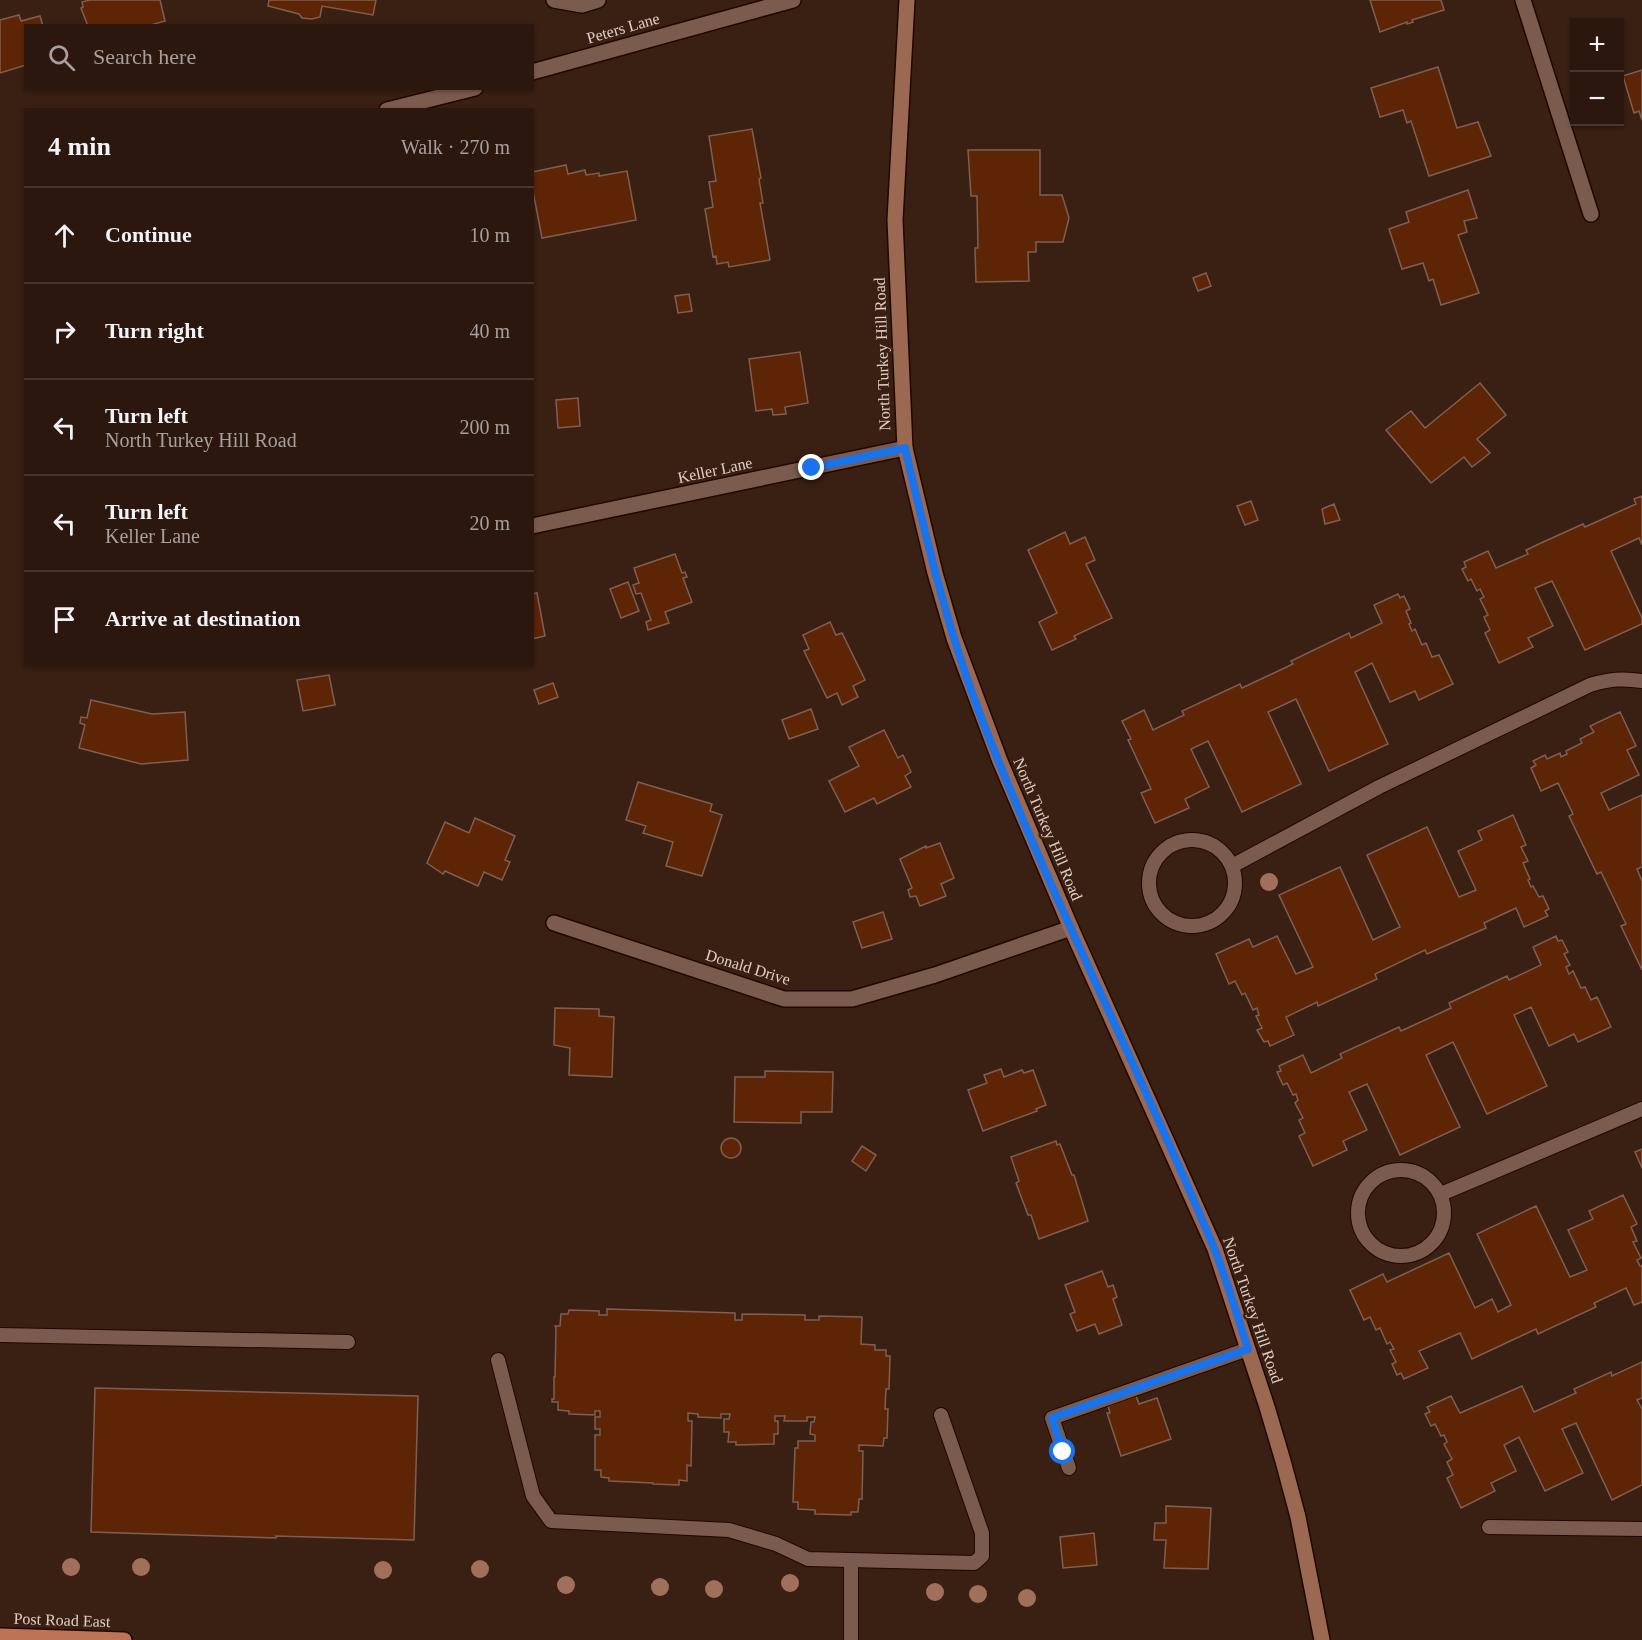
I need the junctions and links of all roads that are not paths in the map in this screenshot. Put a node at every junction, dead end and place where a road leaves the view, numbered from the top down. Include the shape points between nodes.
1 (554, 0) edge
2 (598, 0) edge
3 (793, 0) edge
4 (907, 0) edge
5 (1522, 0) edge
6 (534, 71) edge
7 (467, 90) edge
8 (395, 108) edge
9 (1591, 214) dead end
10 (905, 448) junction
11 (534, 526) edge
12 (1642, 681) edge
13 (1232, 866) junction
14 (554, 923) dead end
15 (1071, 928) junction
16 (1642, 1109) edge
17 (1441, 1194) junction
18 (0, 1335) edge
19 (348, 1342) dead end
20 (1248, 1349) junction
21 (498, 1360) dead end
22 (941, 1414) dead end
23 (1069, 1468) dead end
24 (1489, 1527) dead end
25 (1642, 1528) edge
26 (851, 1560) junction
27 (0, 1636) edge
28 (124, 1640) edge
29 (851, 1640) edge
30 (1322, 1640) edge

1 - 2 street via 582,5
3 - 6 street, Peters Lane
4 - 10 street, North Turkey Hill Road via 895,220
5 - 9 street
7 - 8 street
10 - 11 street, Keller Lane
10 - 15 street, North Turkey Hill Road via 954,638 995,751
12 - 13 lane via 1622,678 1590,685 1379,787
13 - 13 lane via 1224,854 1207,843 1174,843 1162,851 1149,874 1152,901 1170,921 1196,926 1209,922 1229,905 1235,885
14 - 15 street, Donald Drive via 784,999 852,999
15 - 20 street, North Turkey Hill Road via 1215,1250
16 - 17 lane
17 - 17 lane via 1446,1217 1438,1238 1420,1253 1398,1257 1376,1249 1361,1231 1357,1209 1365,1188 1383,1173 1405,1169 1427,1177
18 - 19 lane
20 - 23 lane via 1052,1418
20 - 30 street, North Turkey Hill Road via 1298,1516
21 - 26 lane via 533,1496 551,1521 729,1530 808,1559
22 - 26 lane via 982,1533 982,1556 974,1563
24 - 25 lane
26 - 29 lane
27 - 28 main road, Post Road East

